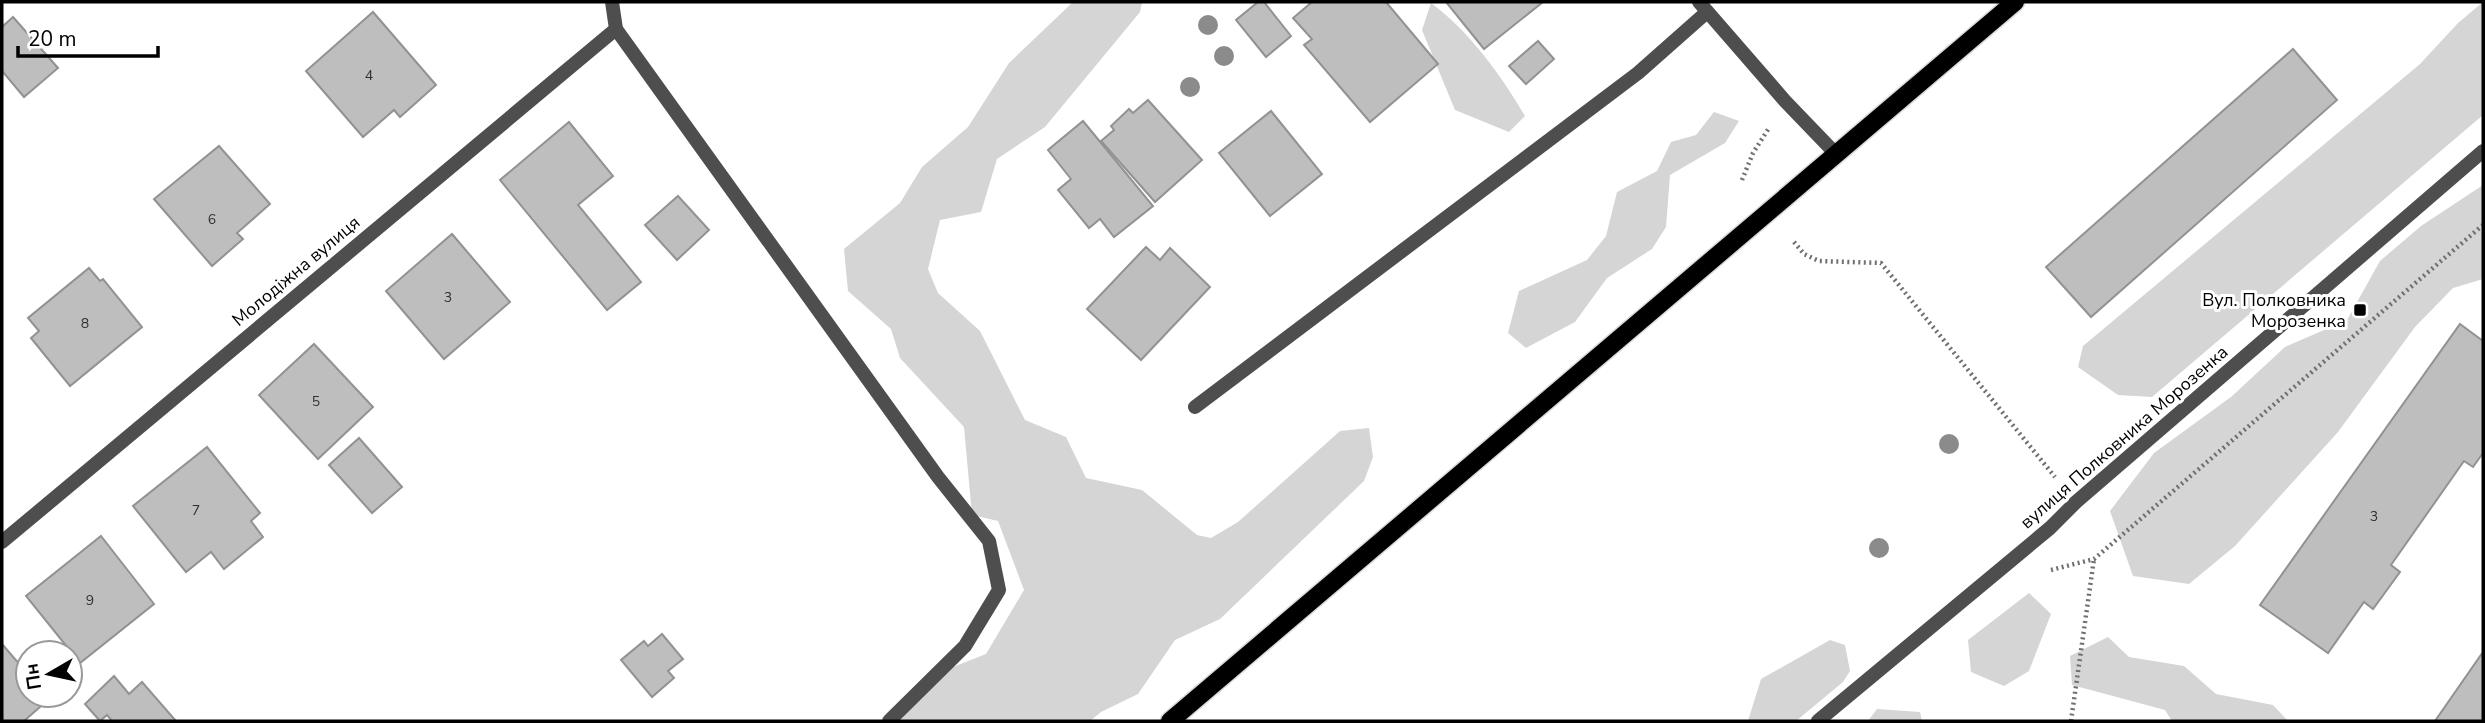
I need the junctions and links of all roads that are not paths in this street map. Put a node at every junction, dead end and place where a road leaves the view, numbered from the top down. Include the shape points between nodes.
1 (612, 2) edge
2 (2015, 2) edge
3 (1703, 7) edge
4 (616, 29) junction
5 (2483, 151) edge
6 (1836, 154) junction
7 (1195, 407) dead end
8 (2, 542) edge
9 (889, 721) edge
10 (1170, 721) edge
11 (1818, 721) edge

1 - 4 street
2 - 6 main road
3 - 6 street
3 - 7 street via 1638,73
4 - 8 street, Молодіжна вулиця
4 - 9 street via 938,477 989,541 999,590 965,646
5 - 11 street, вулиця Полковника Морозенка via 2050,528
6 - 10 main road

